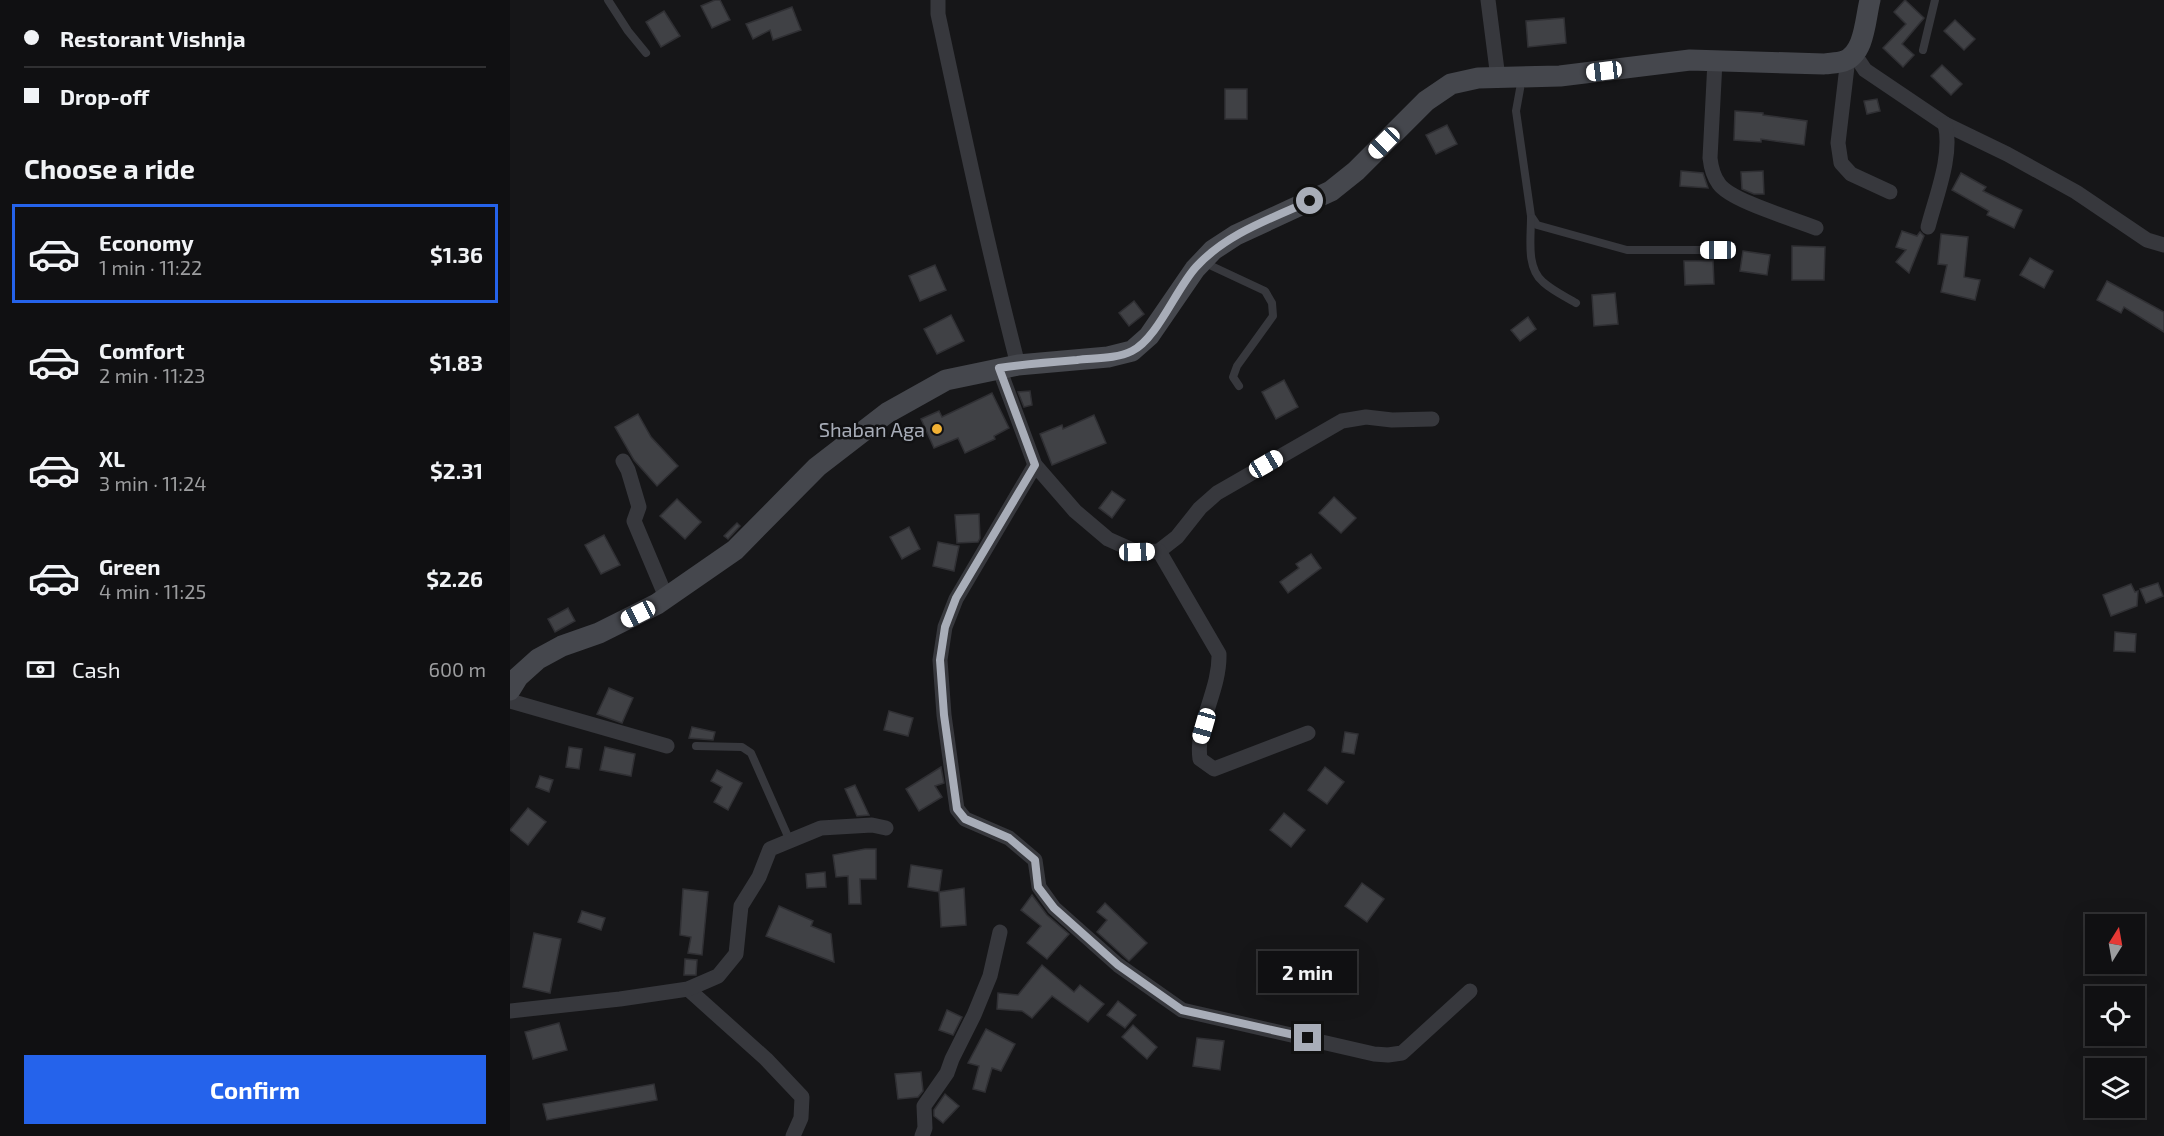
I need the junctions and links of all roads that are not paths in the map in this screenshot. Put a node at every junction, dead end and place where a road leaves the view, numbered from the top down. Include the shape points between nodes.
1 (608, 0) edge
2 (938, 0) edge
3 (1488, 0) edge
4 (1870, 0) edge
5 (1935, 0) edge
6 (1923, 50) dead end
7 (646, 53) dead end
8 (1852, 56) junction
9 (1715, 61) junction
10 (1522, 77) junction
11 (1498, 78) junction
12 (1945, 124) junction
13 (1890, 192) dead end
14 (1531, 216) junction
15 (1928, 227) dead end
16 (1816, 228) dead end
17 (2164, 245) edge
18 (1718, 250) dead end
19 (1202, 261) junction
20 (1576, 303) dead end
21 (1009, 367) junction
22 (1239, 386) dead end
23 (1432, 419) dead end
24 (623, 461) dead end
25 (1035, 465) junction
26 (1159, 551) junction
27 (666, 597) junction
28 (510, 690) edge
29 (510, 701) edge
30 (1308, 733) dead end
31 (667, 746) dead end
32 (696, 746) dead end
33 (886, 828) dead end
34 (790, 841) junction
35 (1000, 932) dead end
36 (688, 989) junction
37 (1470, 991) dead end
38 (510, 1011) edge
39 (793, 1136) edge
40 (922, 1136) edge

1 - 7 lane
2 - 21 street via 959,115 1002,303
3 - 11 street
4 - 8 main road via 1861,40
5 - 6 lane
8 - 9 main road via 1842,62 1824,63
8 - 12 street via 1864,70
8 - 13 street via 1838,143 1841,163 1851,174
9 - 10 main road via 1690,60
9 - 16 street via 1710,158 1719,185 1732,196
10 - 11 main road
10 - 14 lane via 1516,111
11 - 19 main road via 1451,84 1426,101 1332,191 1236,235
12 - 15 street via 1947,151
12 - 17 street via 2066,186 2147,240
14 - 18 lane via 1537,225 1627,250
14 - 20 lane via 1535,273
19 - 21 main road via 1149,336 1132,351
19 - 22 lane via 1265,291 1272,303 1273,316 1237,366 1233,377
21 - 25 street
21 - 27 main road via 946,380 887,412 817,467 735,550
23 - 26 street via 1366,417 1342,422 1217,493 1178,537
24 - 27 street via 639,507 634,520
25 - 26 street via 1075,511 1108,539 1137,552
25 - 37 street via 956,598 945,627 940,660 944,715 957,809 965,819 1009,838 1035,860 1038,887 1054,908 1118,965 1182,1010 1388,1055 1402,1053
26 - 30 street via 1219,654 1220,672 1198,745 1200,759 1214,769
27 - 28 main road via 599,633 538,659
29 - 31 street
32 - 34 lane via 742,747 751,753
33 - 34 street via 821,828
34 - 36 street via 770,849 741,906 736,954 718,976
35 - 40 street via 990,976 974,1015 948,1073 924,1107
36 - 38 street
36 - 39 street via 802,1097 801,1118

